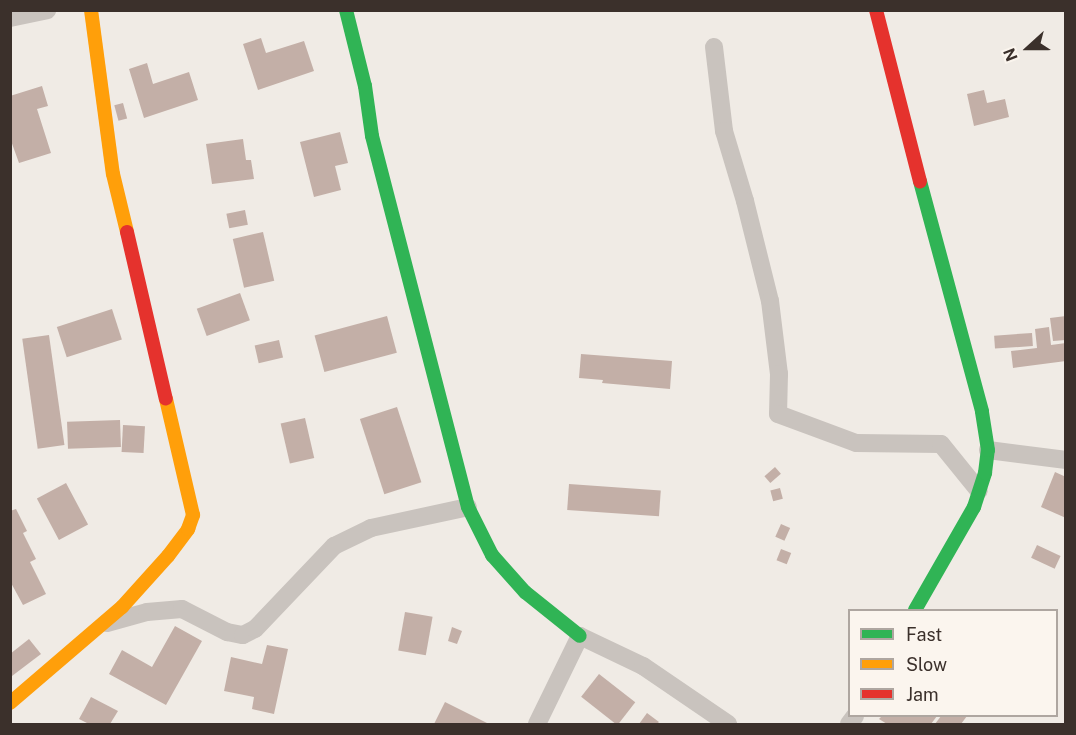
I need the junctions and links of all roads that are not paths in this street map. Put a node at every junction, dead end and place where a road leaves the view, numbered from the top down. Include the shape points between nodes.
1 (47, 10) edge
2 (91, 10) edge
3 (346, 10) edge
4 (876, 10) edge
5 (10, 18) edge
6 (714, 47) dead end
7 (988, 450) junction
8 (1065, 460) edge
9 (979, 491) junction
10 (468, 507) junction
11 (916, 609) edge
12 (102, 625) junction
13 (580, 636) junction
14 (10, 703) edge
15 (537, 724) edge
16 (728, 724) edge

1 - 5 street
2 - 12 street via 112,174 193,515 188,529 168,556
3 - 10 street via 365,86 372,136
4 - 7 street via 982,411
6 - 9 street via 724,131 770,301 779,374 778,414 856,443 941,444
7 - 8 street
7 - 9 street
9 - 11 street via 974,507
10 - 12 street via 371,528 334,546 255,629 243,635 226,632 182,609 147,612
10 - 13 street via 499,562 525,592
12 - 14 street
13 - 15 street
13 - 16 street via 643,666

